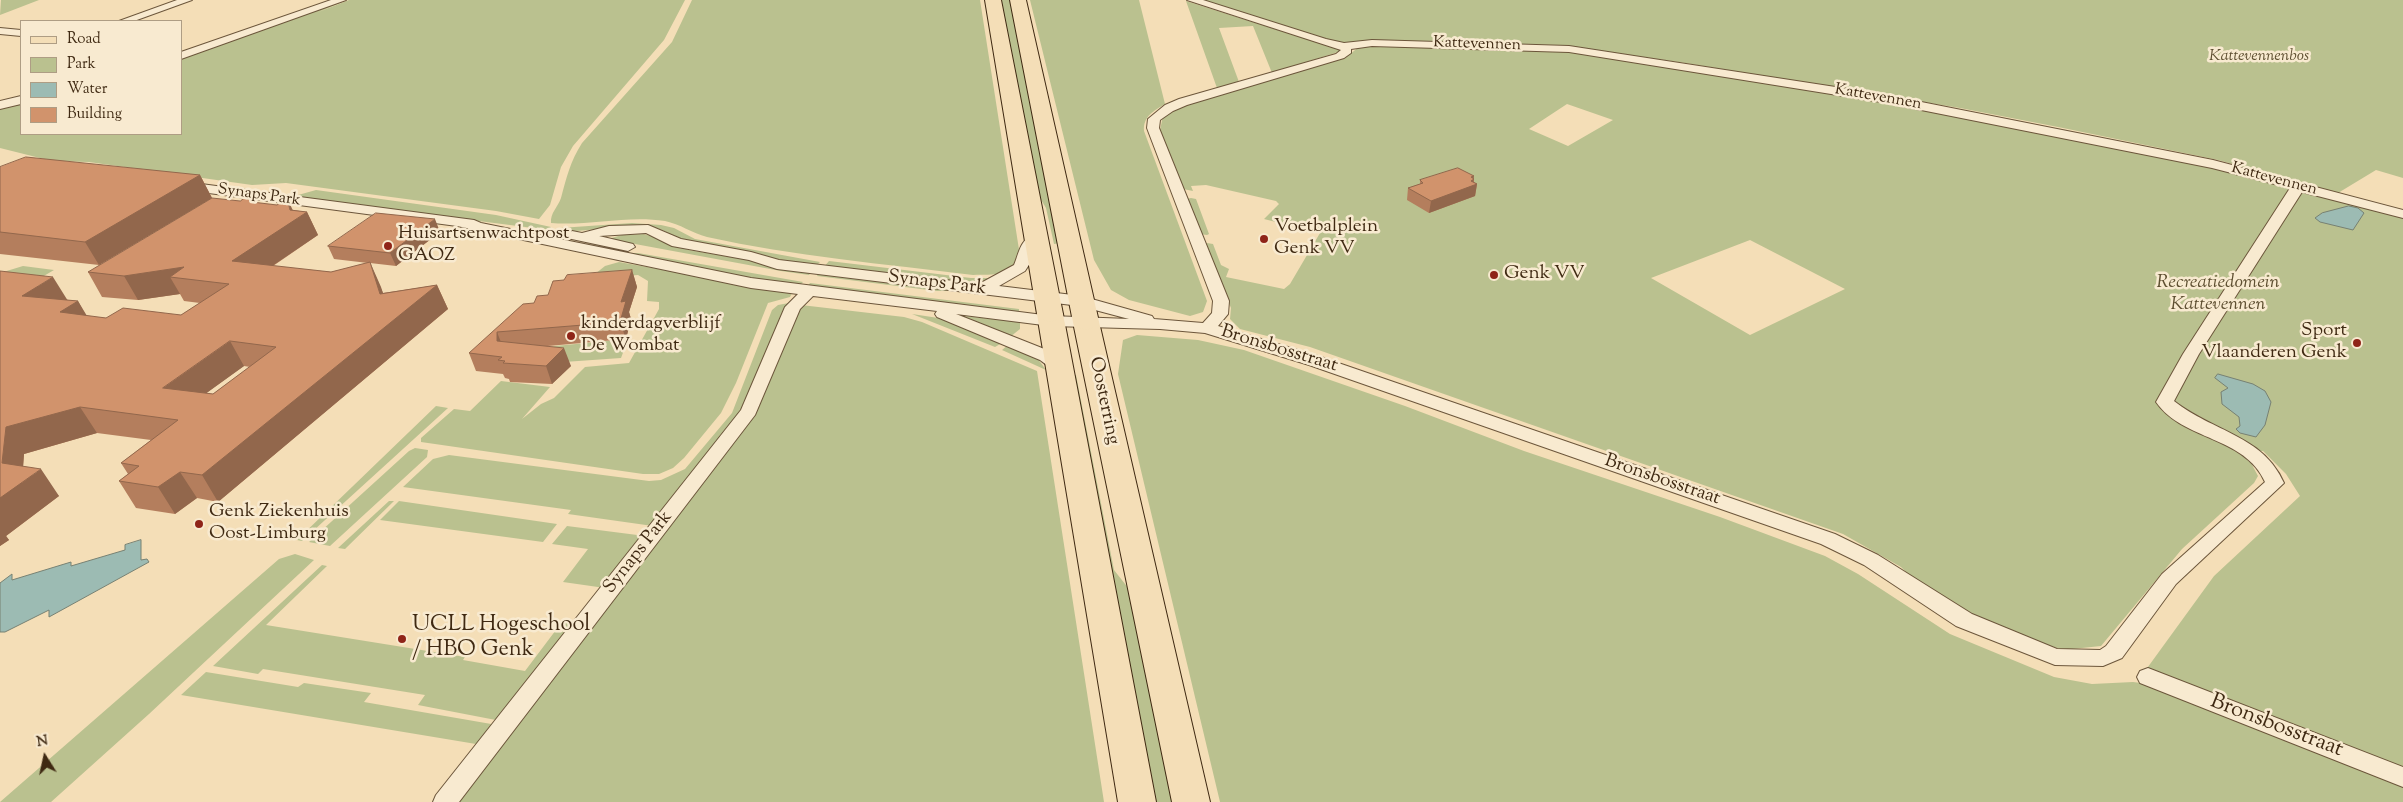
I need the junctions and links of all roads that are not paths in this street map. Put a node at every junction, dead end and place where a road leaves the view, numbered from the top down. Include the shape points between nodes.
1 (187, 0) edge
2 (341, 0) edge
3 (993, 0) edge
4 (1018, 0) edge
5 (1192, 0) edge
6 (127, 20) edge
7 (0, 31) edge
8 (20, 33) edge
9 (1344, 46) junction
10 (182, 56) edge
11 (20, 100) edge
12 (0, 106) edge
13 (177, 184) edge
14 (2299, 186) junction
15 (2403, 214) edge
16 (463, 224) junction
17 (654, 231) junction
18 (597, 239) junction
19 (1035, 239) junction
20 (580, 242) junction
21 (628, 247) dead end
22 (978, 289) junction
23 (810, 290) junction
24 (917, 305) junction
25 (1049, 310) junction
26 (1083, 311) junction
27 (1160, 324) junction
28 (1206, 328) junction
29 (1057, 364) junction
30 (2148, 677) dead end
31 (2403, 777) edge
32 (445, 802) edge
33 (1137, 802) edge
34 (1192, 802) edge

1 - 6 street
2 - 10 street
3 - 19 main road, Oosterring
4 - 26 main road, Oosterring
5 - 9 street, Kattevennen
7 - 8 street
9 - 14 street, Kattevennen via 1391,43 1569,49 1881,98 2213,164
9 - 28 street via 1347,51 1340,56 1183,102 1154,119 1153,128 1221,301 1220,314
11 - 12 street
13 - 16 street, Synaps Park
14 - 15 street, Kattevennen
14 - 28 street, Bronsbosstraat via 2191,354 2164,402 2189,421 2248,449 2271,469 2275,483 2169,579 2114,652 2103,658 2055,656 1964,620 1871,560 1828,539 1315,361
16 - 20 street, Synaps Park
16 - 20 street, Synaps Park via 558,244
17 - 18 street, Synaps Park via 626,232
17 - 20 street, Synaps Park via 628,228
17 - 22 street, Synaps Park via 677,243 752,256 777,264
18 - 20 street
18 - 21 street
19 - 22 street via 1025,251 1020,268
19 - 25 main road, Oosterring
20 - 23 street, Synaps Park via 611,255 751,283
22 - 25 street, Synaps Park
23 - 24 street, Synaps Park
23 - 32 street, Synaps Park via 793,308 749,411
24 - 25 street, Synaps Park
24 - 29 street, Synaps Park via 1046,356
25 - 26 street
25 - 26 street
25 - 29 main road, Oosterring
26 - 27 street
26 - 27 street
26 - 34 main road, Oosterring
27 - 28 street
29 - 33 main road, Oosterring
30 - 31 street, Bronsbosstraat

